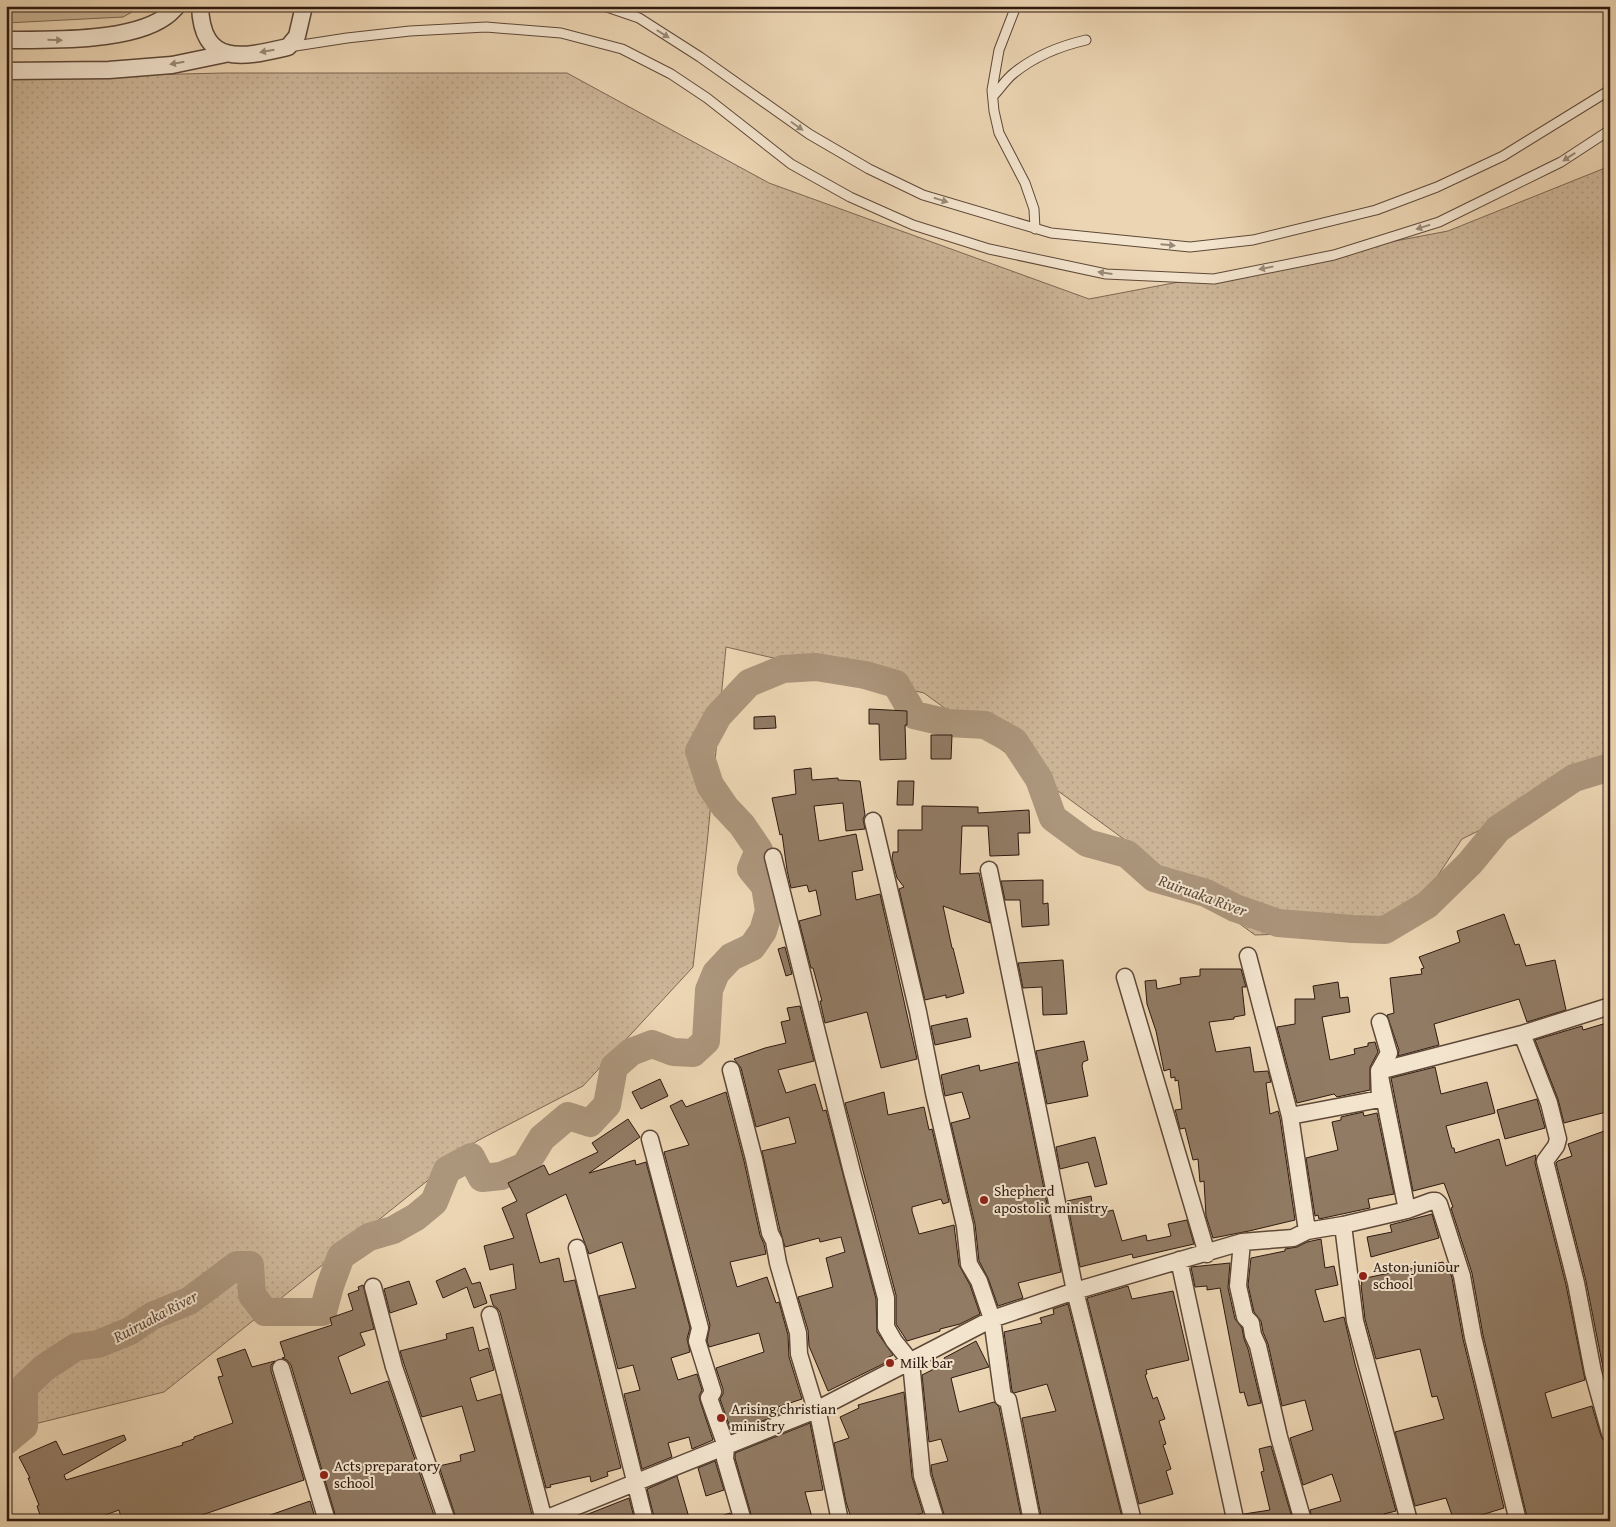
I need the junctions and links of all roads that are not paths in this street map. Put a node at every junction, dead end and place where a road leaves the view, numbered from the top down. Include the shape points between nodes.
1 (177, 6) edge
2 (200, 6) edge
3 (304, 6) edge
4 (604, 6) edge
5 (1016, 6) edge
6 (6, 40) edge
7 (1086, 40) dead end
8 (288, 47) junction
9 (225, 54) junction
10 (6, 71) edge
11 (1610, 90) edge
12 (993, 96) junction
13 (1610, 130) edge
14 (1035, 229) junction
15 (873, 821) dead end
16 (774, 857) dead end
17 (989, 870) dead end
18 (1248, 956) dead end
19 (1125, 976) dead end
20 (1610, 1006) edge
21 (1380, 1022) dead end
22 (1522, 1034) junction
23 (731, 1070) dead end
24 (1380, 1071) junction
25 (1290, 1116) junction
26 (650, 1139) dead end
27 (1407, 1210) junction
28 (1343, 1225) junction
29 (1307, 1231) junction
30 (1242, 1242) junction
31 (577, 1248) dead end
32 (1206, 1254) junction
33 (1179, 1260) junction
34 (373, 1287) dead end
35 (1075, 1291) junction
36 (490, 1315) dead end
37 (992, 1319) junction
38 (911, 1362) junction
39 (281, 1368) dead end
40 (817, 1409) junction
41 (1610, 1433) edge
42 (726, 1446) junction
43 (636, 1482) junction
44 (1234, 1514) dead end
45 (542, 1520) edge
46 (327, 1521) edge
47 (447, 1521) edge
48 (645, 1521) edge
49 (743, 1521) edge
50 (840, 1521) edge
51 (936, 1521) edge
52 (1032, 1521) edge
53 (1133, 1521) edge
54 (1303, 1521) edge
55 (1409, 1521) edge
56 (1518, 1521) edge

6 -> 1 street via 66,40 120,32 146,26 165,17
2 - 9 street via 204,32 211,45
3 - 8 street via 296,36
4 -> 14 lane via 639,18 809,134 869,169 924,195
5 - 12 lane via 1000,50
7 - 12 lane via 1034,59 1013,73
8 -> 9 street via 246,55
13 -> 8 lane via 1561,162 1439,222 1334,255 1214,279 1106,274 979,246 913,225 850,197 791,164 671,74 622,49 561,33 486,26 410,31
9 -> 10 street via 172,65 109,70
14 -> 11 lane via 1052,234 1190,246 1253,240 1326,223 1376,210 1454,179 1503,156
12 - 14 lane via 999,133 1025,183 1034,209
15 - 37 street via 965,1226 969,1264 979,1281
16 - 38 street via 886,1298 886,1327
17 - 35 street
18 - 25 street
19 - 32 street
20 - 22 street
21 - 24 street via 1388,1052
22 - 24 street
22 - 41 street via 1549,1103 1558,1139 1545,1161
23 - 40 street via 798,1334 799,1354
24 - 25 street via 1380,1099
24 - 27 street
25 - 29 street
26 - 42 street via 700,1328 697,1341 713,1392 709,1398
27 - 28 street
27 - 56 street via 1432,1201 1438,1204 1462,1276 1473,1336
28 - 29 street
28 - 55 street via 1356,1321
29 - 30 street via 1293,1238
30 - 32 street
30 - 54 street via 1238,1286 1245,1317 1251,1324 1258,1346
31 - 43 street
32 - 33 street
33 - 35 street
33 - 44 street
34 - 47 street via 394,1367
35 - 37 street
35 - 53 street
36 - 45 street
37 - 38 street
37 - 52 street via 1003,1398 1008,1400
38 - 40 street
38 - 51 street via 922,1476
39 - 46 street
40 - 42 street
40 - 50 street
42 - 43 street
42 - 49 street via 725,1459
43 - 45 street
43 - 48 street

